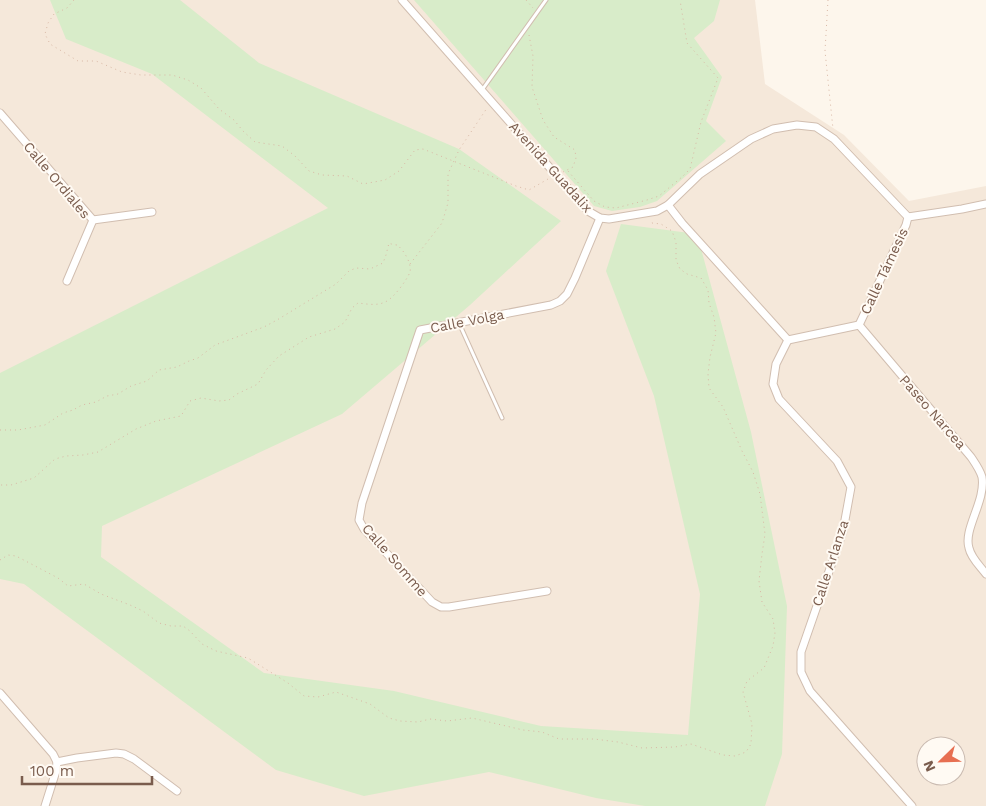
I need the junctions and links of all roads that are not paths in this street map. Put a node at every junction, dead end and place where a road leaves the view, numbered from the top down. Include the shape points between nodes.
1 (402, 0) edge
2 (546, 0) edge
3 (482, 90) junction
4 (0, 113) edge
5 (986, 204) edge
6 (668, 205) junction
7 (152, 212) dead end
8 (908, 217) junction
9 (600, 218) junction
10 (93, 220) junction
11 (67, 281) dead end
12 (459, 323) junction
13 (858, 325) junction
14 (788, 340) junction
15 (502, 418) dead end
16 (359, 520) joint
17 (986, 574) edge
18 (547, 591) dead end
19 (0, 693) edge
20 (57, 762) junction
21 (177, 792) dead end
22 (45, 806) edge
23 (912, 806) edge

1 - 3 street, Avenida Guadalix
2 - 3 lane
3 - 9 street, Avenida Guadalix via 588,211
4 - 10 street, Calle Ordiales
5 - 8 street
6 - 8 street, Avenida Guadalix via 700,174 751,139 773,129 797,125 816,127 834,139
6 - 9 street, Avenida Guadalix via 657,211 609,220
6 - 14 street
7 - 10 street
8 - 13 street, Calle Támesis
9 - 12 street, Calle Volga via 575,278 560,301
10 - 11 street, Calle Ordiales
12 - 15 lane
12 - 16 street, Calle Volga via 420,330
13 - 14 street
13 - 17 street, Paseo Narcea via 971,456 982,476 984,491 968,547
14 - 23 street, Calle Arlanza via 776,364 773,384 779,399 837,461 851,487 843,531 801,652 800,672 810,691
16 - 18 street, Calle Somme via 432,602 441,607
19 - 20 street
20 - 21 street via 124,754
20 - 22 street

